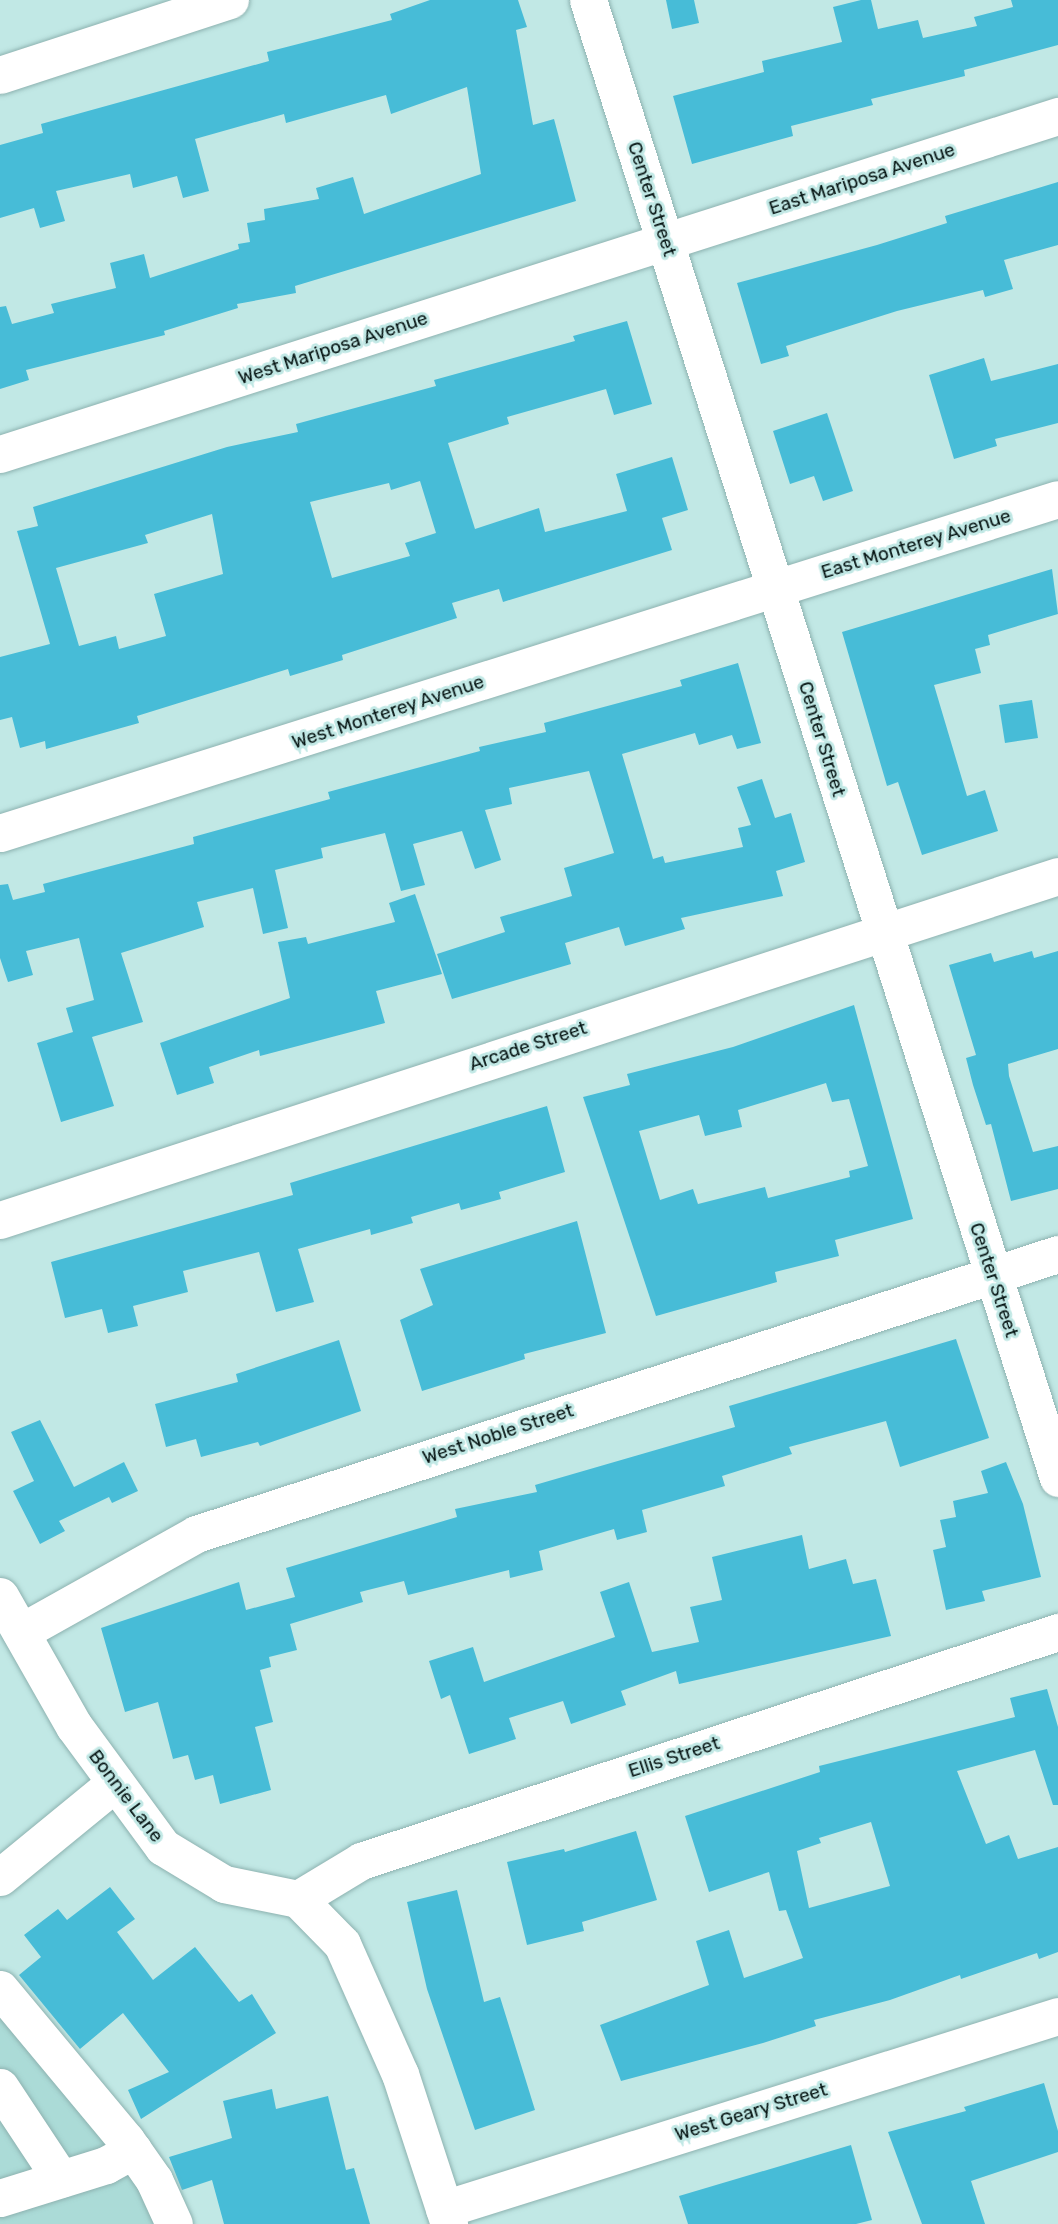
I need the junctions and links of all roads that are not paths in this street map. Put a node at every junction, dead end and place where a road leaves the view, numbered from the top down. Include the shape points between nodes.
1 (230, 0) edge
2 (588, 0) edge
3 (0, 75) edge
4 (1058, 116) edge
5 (666, 243) junction
6 (0, 454) edge
7 (1058, 499) edge
8 (774, 588) junction
9 (0, 833) edge
10 (1058, 876) edge
11 (883, 932) junction
12 (0, 1220) edge
13 (1058, 1254) edge
14 (992, 1275) junction
15 (1058, 1478) edge
16 (0, 1596) edge
17 (21, 1632) junction
18 (1058, 1632) edge
19 (116, 1783) junction
20 (0, 1877) edge
21 (298, 1899) junction
22 (4, 2002) edge
23 (1058, 2016) edge
24 (0, 2087) edge
25 (133, 2150) junction
26 (61, 2179) junction
27 (0, 2198) edge
28 (446, 2217) edge
29 (174, 2224) edge

1 - 3 street
2 - 5 street, Center Street
4 - 5 street, East Mariposa Avenue
5 - 6 street, West Mariposa Avenue
5 - 8 street, Center Street
7 - 8 street, East Monterey Avenue
8 - 9 street, West Monterey Avenue
8 - 11 street, Center Street
10 - 11 street, Arcade Street
11 - 12 street, Arcade Street
11 - 14 street, Center Street
13 - 14 street, West Noble Street
14 - 15 street, Center Street
14 - 17 street, West Noble Street via 196,1534
16 - 17 street, Bonnie Lane
17 - 19 street, Bonnie Lane via 74,1727
18 - 21 street, Ellis Street via 361,1861
19 - 20 street
19 - 21 street, Bonnie Lane via 163,1847 224,1884
21 - 28 street via 342,1944 376,2014
22 - 25 street
23 - 28 street, West Geary Street
24 - 26 street
25 - 26 street via 106,2165
25 - 29 street via 154,2180
26 - 27 street

